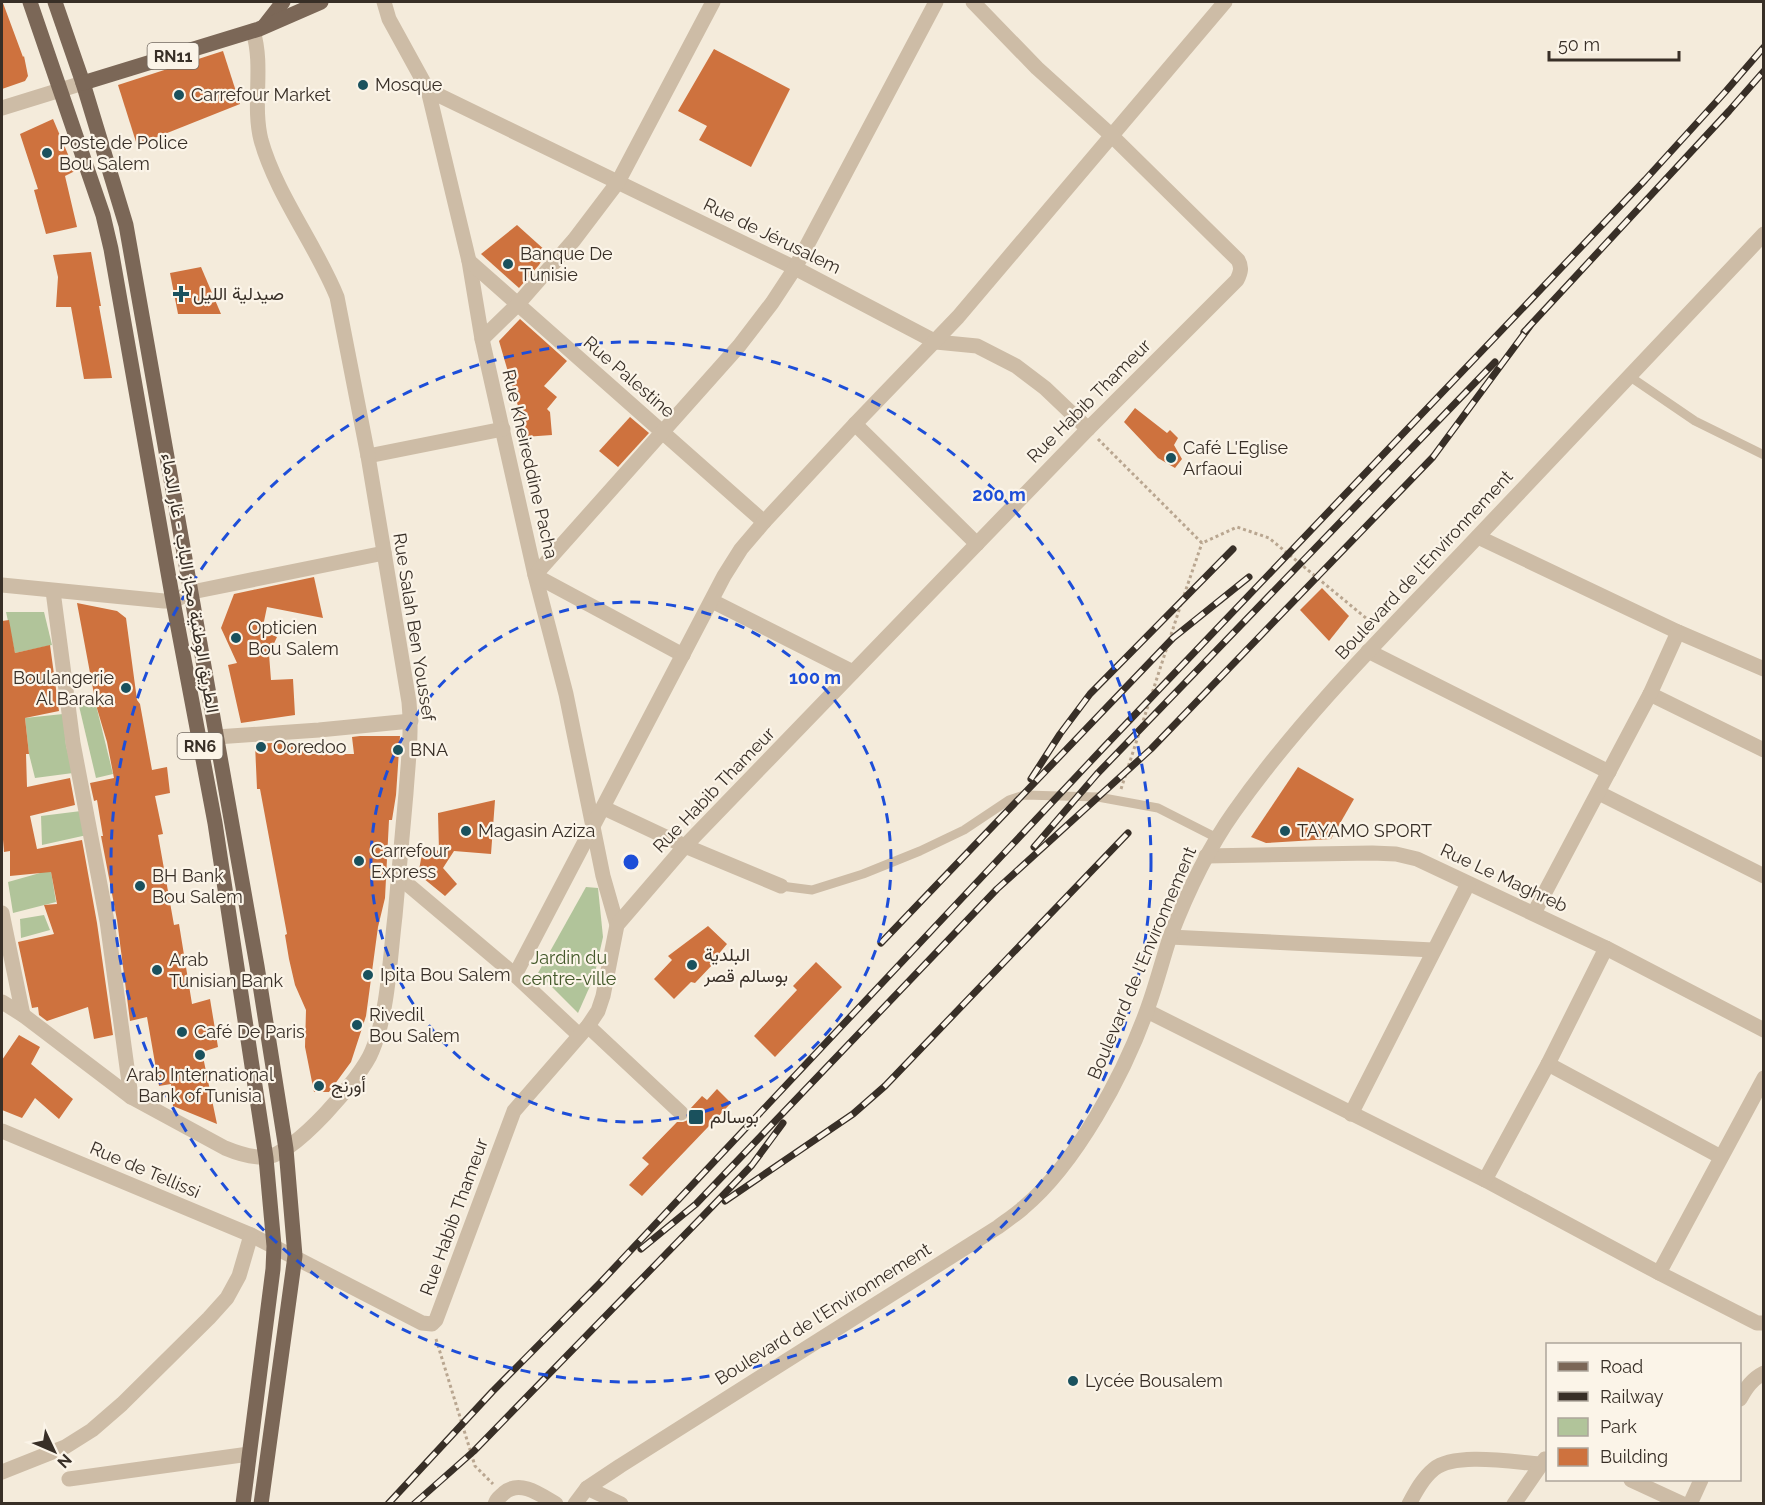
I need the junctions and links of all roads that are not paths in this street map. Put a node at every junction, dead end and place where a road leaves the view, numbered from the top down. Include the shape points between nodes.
1 (30, 2) edge
2 (55, 2) edge
3 (271, 2) edge
4 (283, 2) edge
5 (321, 2) edge
6 (371, 2) edge
7 (384, 2) edge
8 (713, 2) edge
9 (936, 2) edge
10 (973, 2) edge
11 (1225, 2) edge
12 (389, 18) junction
13 (262, 26) junction
14 (83, 83) junction
15 (60, 90) junction
16 (428, 90) junction
17 (2, 108) edge
18 (1111, 135) junction
19 (618, 182) junction
20 (1764, 234) edge
21 (468, 261) junction
22 (795, 268) junction
23 (517, 305) junction
24 (482, 339) junction
25 (936, 342) junction
26 (1629, 376) junction
27 (855, 424) junction
28 (503, 429) junction
29 (1088, 429) junction
30 (662, 432) junction
31 (1764, 455) edge
32 (368, 456) junction
33 (764, 522) junction
34 (1478, 537) junction
35 (977, 544) junction
36 (384, 553) junction
37 (536, 575) junction
38 (2, 585) edge
39 (53, 591) junction
40 (192, 592) junction
41 (173, 601) junction
42 (712, 601) junction
43 (1678, 632) junction
44 (1368, 651) junction
45 (683, 655) junction
46 (1764, 669) edge
47 (853, 672) junction
48 (1650, 694) junction
49 (411, 721) junction
50 (216, 737) junction
51 (1764, 750) edge
52 (1609, 772) junction
53 (1599, 793) junction
54 (604, 808) junction
55 (593, 827) junction
56 (1217, 838) junction
57 (684, 846) junction
58 (1206, 856) junction
59 (1764, 876) edge
60 (399, 877) junction
61 (1468, 884) junction
62 (780, 886) joint
63 (2, 914) edge
64 (1534, 914) junction
65 (617, 925) junction
66 (1170, 937) junction
67 (1606, 948) junction
68 (1433, 950) junction
69 (258, 966) junction
70 (236, 968) junction
71 (515, 975) junction
72 (2, 1002) edge
73 (1147, 1011) junction
74 (22, 1015) junction
75 (1764, 1030) edge
76 (584, 1031) junction
77 (1548, 1064) junction
78 (1764, 1078) edge
79 (131, 1097) junction
80 (1759, 1101) edge
81 (681, 1113) dead end
82 (1352, 1114) junction
83 (2, 1131) edge
84 (286, 1149) junction
85 (1721, 1157) junction
86 (266, 1158) junction
87 (1485, 1180) junction
88 (250, 1235) junction
89 (274, 1246) junction
90 (295, 1256) junction
91 (1659, 1273) junction
92 (1764, 1323) edge
93 (1764, 1373) edge
94 (1741, 1397) edge
95 (249, 1454) junction
96 (1544, 1460) edge
97 (2, 1472) edge
98 (69, 1479) dead end
99 (1634, 1481) edge
100 (1700, 1481) edge
101 (587, 1488) junction
102 (499, 1498) edge
103 (243, 1503) edge
104 (261, 1503) edge
105 (556, 1503) edge
106 (575, 1503) edge
107 (621, 1503) edge
108 (1409, 1503) edge
109 (1514, 1503) edge
110 (1683, 1503) edge
111 (1690, 1503) edge

1 - 15 main road, الطريق الوطنية مجاز الباب - غار الدماء / RN6
2 - 14 main road, الطريق الوطنية مجاز الباب - غار الدماء / RN6
3 - 13 main road
4 - 13 main road
5 - 13 main road, RN11
6 - 12 street
7 - 12 street
8 - 19 street
9 - 22 street
10 - 18 street via 1037,68
11 - 18 street
12 - 16 street, Rue Kheireddine Pacha
13 - 14 main road, RN11
13 - 32 street, Rue Salah Ben Youssef via 258,46 261,140 275,177 337,297
14 - 15 street
14 - 40 main road, الطريق الوطنية مجاز الباب - غار الدماء / RN6 via 126,225
15 - 17 street
15 - 41 main road, الطريق الوطنية مجاز الباب - غار الدماء / RN6 via 111,249
16 - 19 street, Rue de Jérusalem
16 - 21 street, Rue Kheireddine Pacha
18 - 25 street
18 - 29 street, Rue Habib Thameur via 1238,260 1241,272
19 - 22 street, Rue de Jérusalem
19 - 23 street
20 - 26 street, Boulevard de l'Environnement
21 - 23 street, Rue Palestine
21 - 24 street, Rue Kheireddine Pacha
22 - 25 street, Rue de Jérusalem
22 - 30 street via 739,346
23 - 24 street
23 - 30 street, Rue Palestine
24 - 28 street, Rue Kheireddine Pacha
25 - 27 street
25 - 29 street, Rue de Jérusalem via 977,346 1016,366
26 - 31 lane via 1695,421
26 - 34 street, Boulevard de l'Environnement
27 - 33 street
27 - 35 street
28 - 32 street
28 - 37 street, Rue Kheireddine Pacha
29 - 35 street, Rue Habib Thameur
30 - 33 street, Rue Palestine
30 - 37 street
32 - 36 street, Rue Salah Ben Youssef
33 - 42 street via 741,549
34 - 43 street
34 - 44 street, Boulevard de l'Environnement
35 - 47 street, Rue Habib Thameur
36 - 40 street
36 - 49 street, Rue Salah Ben Youssef
37 - 45 street
37 - 55 street, Rue Kheireddine Pacha via 566,694
38 - 39 street
39 - 41 street
39 - 79 street via 73,743 107,921
40 - 41 street
40 - 50 main road, الطريق الوطنية مجاز الباب - غار الدماء / RN6
41 - 70 main road, الطريق الوطنية مجاز الباب - غار الدماء / RN6 via 215,824
42 - 45 street
42 - 47 street
43 - 46 street
43 - 48 street
44 - 52 street
44 - 56 street, Boulevard de l'Environnement via 1274,757
45 - 54 street
47 - 57 street, Rue Habib Thameur
48 - 51 street
48 - 52 street
49 - 50 street
49 - 60 street, Rue Salah Ben Youssef
50 - 69 main road, الطريق الوطنية مجاز الباب - غار الدماء / RN6
52 - 53 street
53 - 59 street
53 - 64 street
54 - 55 street
54 - 57 street
55 - 65 street, Rue Kheireddine Pacha
55 - 71 street
56 - 58 street, Boulevard de l'Environnement
56 - 62 lane via 1158,808 1078,795 1024,795 1009,800 964,830 863,874 812,890
57 - 62 street
57 - 65 street, Rue Habib Thameur
58 - 61 street, Rue Le Maghreb via 1396,854 1417,859
58 - 66 street, Boulevard de l'Environnement
60 - 71 street
60 - 84 street, Rue Salah Ben Youssef via 381,1025 372,1052 355,1080
61 - 64 street, Rue Le Maghreb
61 - 68 street
63 - 74 street
64 - 67 street, Rue Le Maghreb
65 - 76 street, Rue Habib Thameur via 603,996
66 - 68 street
66 - 73 street, Boulevard de l'Environnement
67 - 75 street, Rue Le Maghreb
67 - 77 street
68 - 82 street
69 - 70 main road
69 - 84 main road, الطريق الوطنية مجاز الباب - غار الدماء / RN6
70 - 86 main road, الطريق الوطنية مجاز الباب - غار الدماء / RN6
71 - 76 street
72 - 74 street
73 - 82 street
73 - 101 street, Boulevard de l'Environnement via 1100,1111 1076,1148 1025,1207
74 - 79 street
76 - 81 street
76 - 90 street, Rue Habib Thameur via 514,1111 439,1315 432,1324 422,1323
77 - 85 street
77 - 87 street
78 - 80 street
79 - 86 street via 225,1148
80 - 85 street
82 - 87 street
83 - 88 street, Rue de Tellissi
84 - 86 street, Rue Salah Ben Youssef
84 - 90 main road, الطريق الوطنية مجاز الباب - غار الدماء / RN6
85 - 91 street
86 - 89 main road, الطريق الوطنية مجاز الباب - غار الدماء / RN6
87 - 91 street
88 - 89 street, Rue de Tellissi
88 - 97 street via 239,1276 227,1298 122,1404 65,1447
89 - 90 street, Rue Habib Thameur
89 - 95 main road, الطريق الوطنية مجاز الباب - غار الدماء / RN6
90 - 104 main road, الطريق الوطنية مجاز الباب - غار الدماء / RN6
91 - 92 street via 1757,1323
93 - 94 street via 1747,1386
95 - 98 street
95 - 103 main road, الطريق الوطنية مجاز الباب - غار الدماء / RN6
96 - 108 street via 1446,1462 1423,1480
96 - 109 street
99 - 110 street
100 - 111 street
101 - 106 street, Boulevard de l'Environnement
101 - 107 street
102 - 105 street via 510,1488 521,1487

